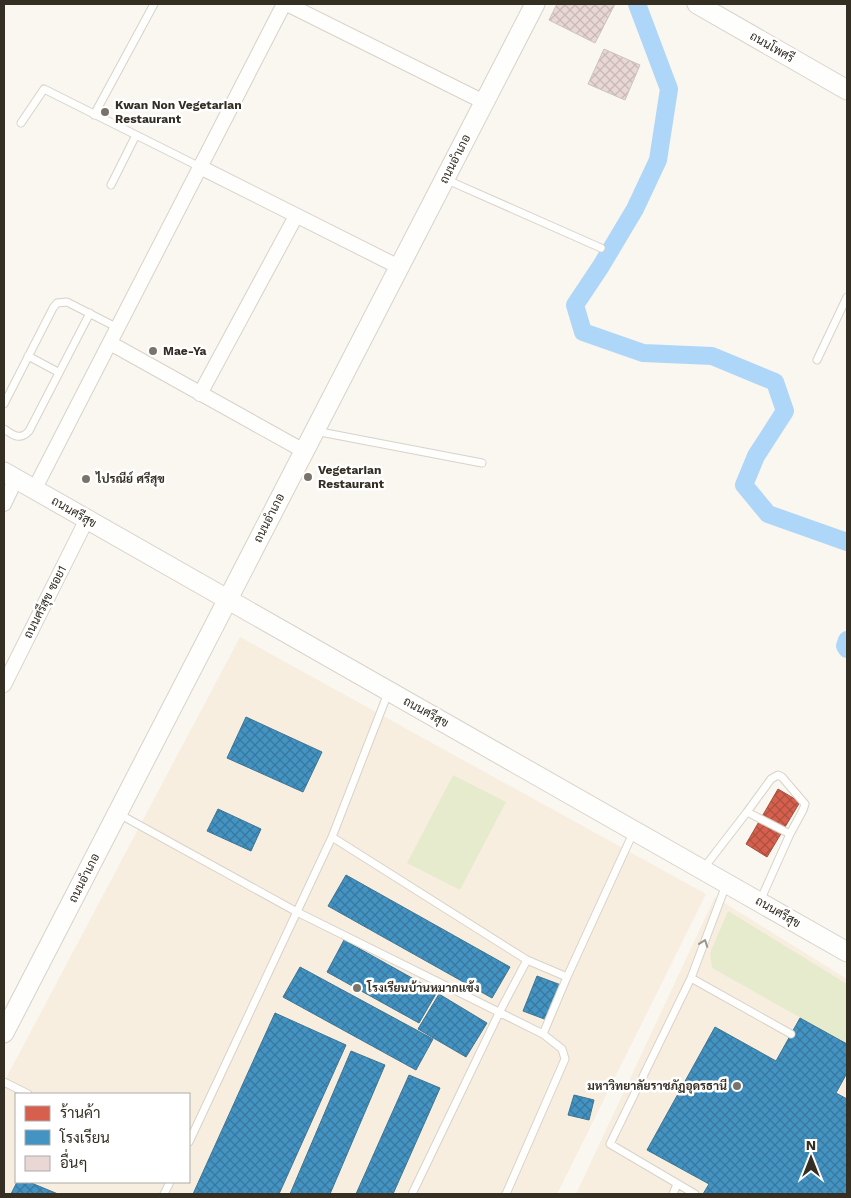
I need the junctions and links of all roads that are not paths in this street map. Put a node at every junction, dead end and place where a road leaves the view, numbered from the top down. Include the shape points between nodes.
1 (154, 4) edge
2 (286, 4) edge
3 (535, 4) edge
4 (700, 5) edge
5 (847, 90) edge
6 (484, 102) junction
7 (94, 115) junction
8 (21, 123) dead end
9 (136, 135) junction
10 (200, 166) junction
11 (445, 179) junction
12 (111, 185) dead end
13 (296, 216) junction
14 (601, 248) dead end
15 (399, 267) junction
16 (847, 297) edge
17 (90, 313) junction
18 (118, 328) junction
19 (110, 343) junction
20 (28, 356) junction
21 (817, 360) dead end
22 (58, 372) junction
23 (200, 394) junction
24 (4, 404) edge
25 (4, 429) edge
26 (315, 431) junction
27 (304, 452) junction
28 (482, 463) dead end
29 (10, 476) edge
30 (34, 490) junction
31 (4, 504) edge
32 (87, 520) junction
33 (228, 600) junction
34 (4, 685) edge
35 (389, 692) junction
36 (747, 812) junction
37 (117, 814) junction
38 (635, 830) junction
39 (790, 834) junction
40 (332, 837) junction
41 (703, 869) junction
42 (726, 883) junction
43 (759, 902) junction
44 (297, 912) junction
45 (847, 952) edge
46 (527, 960) junction
47 (567, 977) junction
48 (691, 978) junction
49 (500, 1011) junction
50 (4, 1033) edge
51 (544, 1034) junction
52 (791, 1034) dead end
53 (4, 1082) edge
54 (26, 1093) edge
55 (190, 1140) edge
56 (677, 1184) junction
57 (412, 1194) edge
58 (506, 1194) edge
59 (673, 1194) edge
60 (694, 1194) edge

1 - 7 lane
2 - 6 street
2 - 10 street
3 - 6 street, ถนนอำเภอ
4 - 5 street, ถนนโพศรี
6 - 11 street, ถนนอำเภอ
7 - 8 lane via 44,89
7 - 9 lane
9 - 10 lane
9 - 12 lane
10 - 13 street
10 - 18 street
11 - 14 lane
11 - 15 street, ถนนอำเภอ
13 - 15 street
13 - 23 street
15 - 26 street, ถนนอำเภอ
16 - 21 lane
17 - 18 lane
17 - 20 lane via 67,302 57,304
17 - 22 lane
18 - 19 street
19 - 23 street
19 - 30 street
20 - 22 lane
20 - 24 lane
22 - 25 lane via 25,435 14,436
23 - 27 street
26 - 27 street, ถนนอำเภอ
26 - 28 lane
27 - 33 street, ถนนอำเภอ
29 - 30 street, ถนนศรีสุข
29 - 31 street
30 - 32 street, ถนนศรีสุข
32 - 33 street, ถนนศรีสุข
32 - 34 street, ถนนศรีสุข ซอย1
33 - 35 street, ถนนศรีสุข
33 - 37 street, ถนนอำเภอ
35 - 38 street, ถนนศรีสุข
35 - 40 lane
36 - 39 lane
36 - 39 lane via 771,779 778,775 782,777 805,804
36 - 41 lane
37 - 44 lane
37 - 50 street, ถนนอำเภอ
38 - 41 street, ถนนศรีสุข
38 - 47 lane
39 - 43 lane
40 - 44 lane
40 - 46 lane
41 - 42 street, ถนนศรีสุข
42 - 43 street, ถนนศรีสุข
48 -> 42 lane
43 - 45 street, ถนนศรีสุข
44 - 49 lane
44 - 55 lane
46 - 47 lane
46 - 49 lane
47 - 51 lane
48 - 52 lane
48 - 56 lane via 610,1144
49 - 51 lane
49 - 57 lane
51 - 58 lane via 562,1049 565,1058
53 - 54 lane
56 - 59 lane
56 - 60 lane

